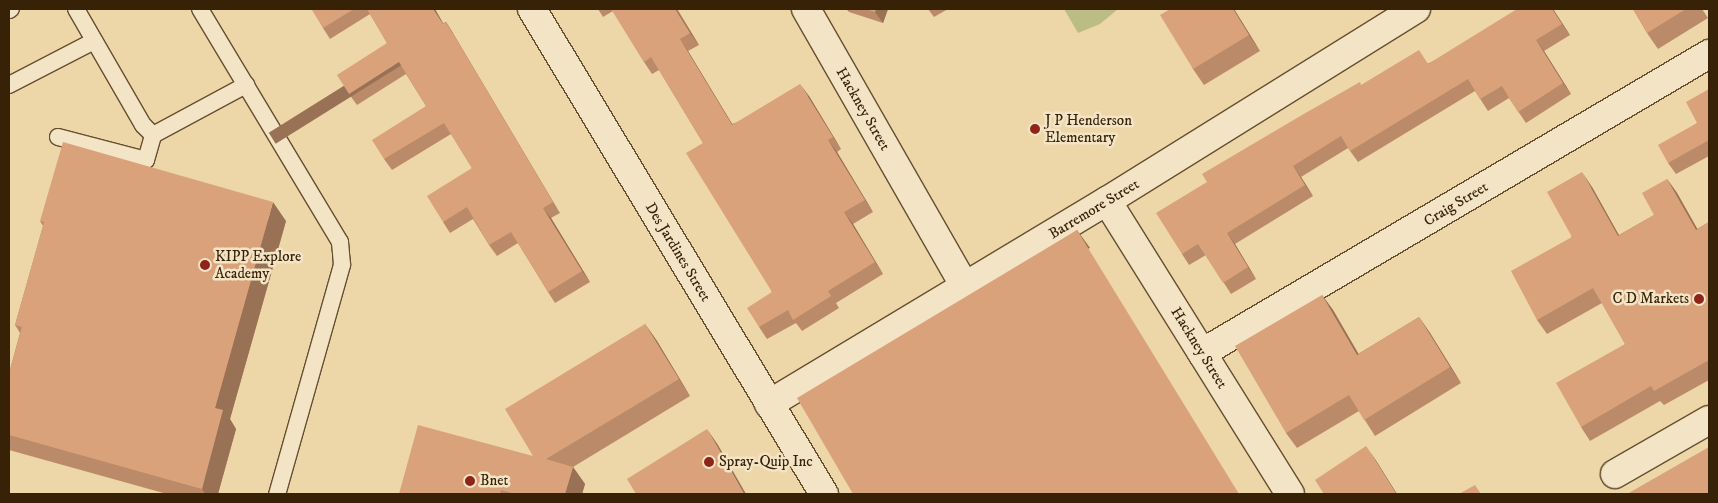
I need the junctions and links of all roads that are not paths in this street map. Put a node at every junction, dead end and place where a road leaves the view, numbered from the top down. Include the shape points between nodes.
1 (76, 9) edge
2 (200, 9) edge
3 (532, 9) edge
4 (806, 9) edge
5 (1416, 9) edge
6 (94, 41) junction
7 (1709, 54) edge
8 (246, 84) junction
9 (9, 85) edge
10 (153, 135) junction
11 (58, 137) dead end
12 (1107, 202) junction
13 (965, 287) junction
14 (1202, 353) junction
15 (769, 404) junction
16 (1709, 420) edge
17 (1615, 474) dead end
18 (277, 494) edge
19 (824, 494) edge
20 (1290, 494) edge

1 - 6 lane
2 - 8 lane
3 - 15 street, Des Jardines Street
4 - 13 street, Hackney Street
5 - 12 street, Barremore Street
6 - 9 lane
6 - 10 lane via 143,125
7 - 14 street, Craig Street
8 - 10 lane
8 - 18 lane via 340,242 342,265
10 - 11 lane via 146,160
12 - 13 street, Barremore Street
12 - 14 street, Hackney Street
13 - 15 street, Barremore Street
14 - 20 street, Hackney Street
15 - 19 street, Des Jardines Street
16 - 17 street

